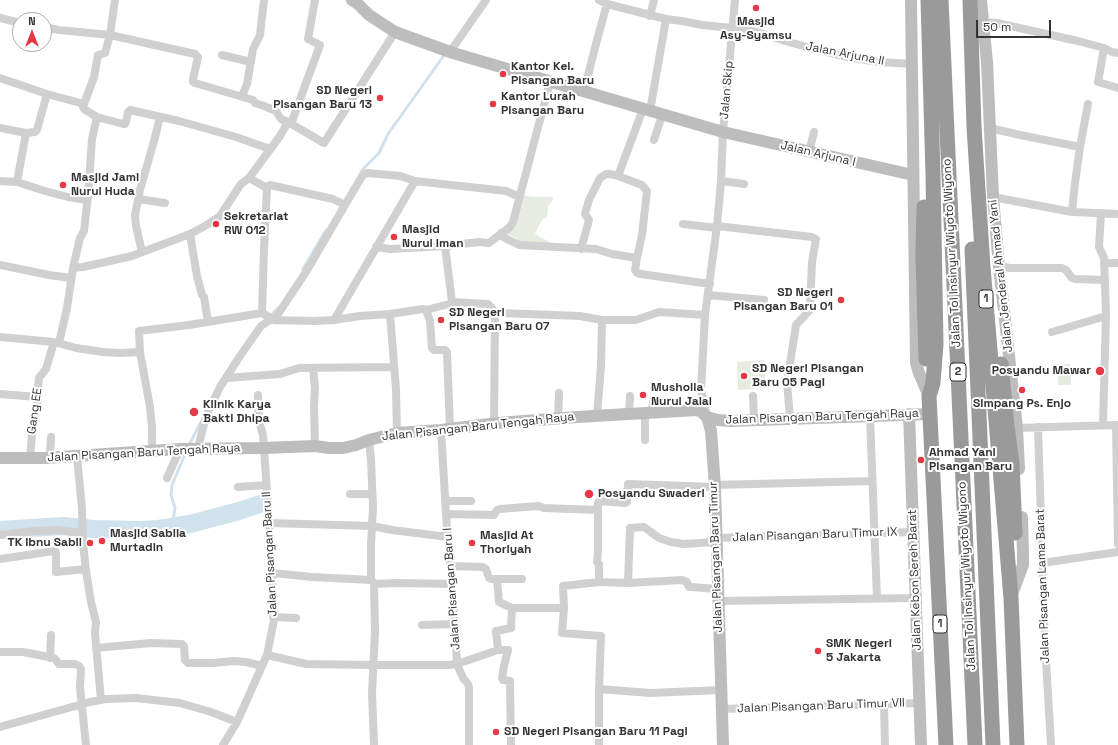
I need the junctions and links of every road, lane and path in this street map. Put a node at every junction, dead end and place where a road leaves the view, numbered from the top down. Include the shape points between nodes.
1 (115, 0) edge
2 (264, 0) edge
3 (315, 0) edge
4 (486, 0) edge
5 (654, 0) edge
6 (735, 0) edge
7 (911, 0) edge
8 (925, 0) edge
9 (928, 0) edge
10 (941, 0) edge
11 (962, 0) edge
12 (970, 0) edge
13 (975, 0) edge
14 (981, 0) edge
15 (354, 1) edge
16 (603, 2) edge
17 (650, 16) junction
18 (0, 18) edge
19 (666, 20) junction
20 (12, 21) edge
21 (983, 22) junction
22 (733, 27) junction
23 (52, 29) edge
24 (395, 32) junction
25 (110, 35) junction
26 (1104, 48) junction
27 (446, 50) junction
28 (1118, 53) edge
29 (222, 55) dead end
30 (251, 62) junction
31 (912, 64) junction
32 (0, 78) edge
33 (550, 82) junction
34 (1118, 88) edge
35 (584, 92) junction
36 (47, 94) junction
37 (242, 96) junction
38 (84, 104) junction
39 (1088, 104) dead end
40 (646, 110) junction
41 (662, 115) junction
42 (96, 117) junction
43 (160, 117) junction
44 (290, 123) junction
45 (0, 128) edge
46 (990, 128) junction
47 (723, 132) junction
48 (814, 132) dead end
49 (26, 133) junction
50 (654, 140) dead end
51 (1080, 147) junction
52 (270, 149) junction
53 (809, 152) junction
54 (913, 175) junction
55 (618, 176) junction
56 (249, 178) junction
57 (415, 180) junction
58 (0, 181) edge
59 (721, 181) junction
60 (17, 182) junction
61 (744, 184) dead end
62 (267, 188) junction
63 (993, 196) junction
64 (520, 197) junction
65 (138, 199) junction
66 (87, 200) junction
67 (165, 203) dead end
68 (344, 204) junction
69 (1072, 212) junction
70 (1101, 213) junction
71 (1118, 214) edge
72 (682, 224) dead end
73 (717, 227) junction
74 (500, 233) junction
75 (190, 234) junction
76 (445, 246) junction
77 (376, 247) junction
78 (580, 249) junction
79 (142, 252) junction
80 (637, 258) junction
81 (1118, 263) edge
82 (1104, 264) junction
83 (0, 265) edge
84 (999, 266) junction
85 (73, 268) junction
86 (71, 278) junction
87 (1104, 280) junction
88 (710, 284) junction
89 (708, 295) junction
90 (764, 300) dead end
91 (452, 302) junction
92 (426, 310) junction
93 (390, 314) junction
94 (705, 315) junction
95 (1106, 316) junction
96 (269, 317) junction
97 (495, 317) junction
98 (334, 320) junction
99 (602, 320) junction
100 (208, 322) junction
101 (1052, 332) dead end
102 (0, 337) edge
103 (56, 343) junction
104 (140, 352) junction
105 (393, 367) junction
106 (313, 368) junction
107 (226, 378) junction
108 (559, 393) dead end
109 (0, 394) edge
110 (258, 395) dead end
111 (630, 396) dead end
112 (753, 396) dead end
113 (929, 396) junction
114 (38, 397) junction
115 (650, 409) junction
116 (629, 413) junction
117 (909, 414) junction
118 (930, 414) junction
119 (597, 415) junction
120 (870, 416) junction
121 (707, 417) junction
122 (558, 418) junction
123 (790, 418) junction
124 (754, 420) junction
125 (494, 424) junction
126 (1103, 424) junction
127 (1117, 425) edge
128 (1038, 427) junction
129 (1017, 428) junction
130 (446, 430) junction
131 (397, 433) junction
132 (51, 437) dead end
133 (369, 440) junction
134 (645, 440) dead end
135 (315, 446) junction
136 (188, 448) junction
137 (264, 448) junction
138 (152, 451) junction
139 (77, 456) junction
140 (50, 457) junction
141 (0, 458) edge
142 (30, 458) junction
143 (167, 478) dead end
144 (872, 481) junction
145 (266, 485) junction
146 (715, 486) junction
147 (238, 487) dead end
148 (350, 494) dead end
149 (372, 494) junction
150 (471, 501) dead end
151 (445, 502) junction
152 (598, 510) junction
153 (446, 514) junction
154 (269, 523) junction
155 (372, 526) junction
156 (83, 530) junction
157 (913, 532) junction
158 (874, 534) junction
159 (0, 535) edge
160 (448, 537) junction
161 (716, 540) junction
162 (1118, 544) edge
163 (1118, 552) edge
164 (0, 559) edge
165 (1042, 563) junction
166 (450, 566) junction
167 (86, 569) junction
168 (272, 573) junction
169 (522, 579) dead end
170 (497, 580) junction
171 (373, 582) junction
172 (599, 582) junction
173 (628, 583) junction
174 (451, 584) junction
175 (718, 595) junction
176 (916, 598) junction
177 (1010, 598) junction
178 (877, 599) junction
179 (512, 608) junction
180 (564, 608) junction
181 (273, 617) junction
182 (296, 618) dead end
183 (455, 624) junction
184 (422, 625) dead end
185 (51, 635) dead end
186 (96, 648) junction
187 (498, 650) junction
188 (0, 652) edge
189 (267, 655) junction
190 (50, 658) junction
191 (457, 664) junction
192 (373, 665) junction
193 (262, 666) junction
194 (599, 689) junction
195 (721, 690) junction
196 (101, 700) junction
197 (920, 702) junction
198 (81, 704) junction
199 (884, 704) junction
200 (722, 709) junction
201 (237, 722) junction
202 (0, 727) edge
203 (86, 745) edge
204 (223, 745) edge
205 (374, 745) edge
206 (469, 745) edge
207 (511, 745) edge
208 (599, 745) edge
209 (722, 745) edge
210 (885, 745) edge
211 (921, 745) edge
212 (946, 745) edge
213 (975, 745) edge
214 (993, 745) edge
215 (1017, 745) edge
216 (1051, 745) edge

1 - 25 street
2 - 30 street via 260,36 253,49
3 - 44 street via 308,39 320,45
4 - 27 street
5 - 17 street
6 - 22 street, Jalan Skip
7 - 31 street, 1
8 - 113 highway via 923,256
9 - 113 highway, 1 via 936,344 933,383
10 - 213 highway, Jalan Tol Insinyur Wiyoto Wiyono / 2
11 - 214 highway, Jalan Tol Insinyur Wiyoto Wiyono / 2
12 - 177 highway, Jalan Jenderal Ahmad Yani / 1 via 974,127
13 - 177 highway via 983,94 990,264 1012,462 1015,538
14 - 21 street, Jalan Jenderal Ahmad Yani / 1
15 - 24 street, Jalan Arjuna I via 369,15
16 - 17 street, Jalan Arjuna II
16 - 35 street
17 - 19 street, Jalan Arjuna II
18 - 20 street
19 - 22 street, Jalan Arjuna II
19 - 40 street via 653,101
21 - 26 street
21 - 46 street, Jalan Jenderal Ahmad Yani / 1
22 - 31 street, Jalan Arjuna II via 852,58
22 - 47 street, Jalan Skip
23 - 25 street
24 - 27 street, Jalan Arjuna I
24 - 44 street via 324,143
25 - 37 street via 195,54 198,57 193,82
25 - 38 street via 105,53 98,55 94,77
26 - 28 street
26 - 34 street via 1098,82
27 - 33 street, Jalan Arjuna I
29 - 30 street
30 - 37 street
31 - 54 street, 1
32 - 36 street
33 - 35 street, Jalan Arjuna I
33 - 64 street
35 - 40 street, Jalan Arjuna I
36 - 38 street
36 - 49 street via 37,130
37 - 44 street via 276,112 281,119
38 - 42 street via 84,110
39 - 51 street
40 - 41 street, Jalan Arjuna I
40 - 55 street
41 - 47 street, Jalan Arjuna I
41 - 50 street
42 - 43 street via 125,124 130,110
42 - 66 street, Gang EE
43 - 52 street via 236,137
43 - 65 street
44 - 52 street
45 - 49 street
46 - 51 street
46 - 63 street, Jalan Jenderal Ahmad Yani / 1
47 - 53 street, Jalan Arjuna I
47 - 59 street, Jalan Pisangan Baru Timur
48 - 53 street
49 - 60 street
51 - 69 street
52 - 56 street
53 - 54 street, Jalan Arjuna I
54 - 113 street, 1 via 916,363
55 - 78 street via 602,176 593,189 585,214 589,220
55 - 80 street via 642,185 646,191
56 - 62 street
56 - 75 street via 241,184 220,216
57 - 64 street via 506,191
57 - 68 street via 400,176 364,174
57 - 77 street
58 - 60 street
59 - 61 street
59 - 73 street, Jalan Pisangan Baru Timur
60 - 66 street
62 - 68 street via 270,186 333,199
62 - 96 street
63 - 69 street
63 - 84 street, Jalan Jenderal Ahmad Yani / 1
64 - 74 street via 513,222
65 - 67 street
65 - 79 street via 135,221
66 - 85 street, Gang EE via 84,231
68 - 96 street via 306,272
69 - 70 street
70 - 71 street
70 - 82 street via 1100,247
72 - 73 street
73 - 88 street, Jalan Pisangan Baru Timur
73 - 123 street via 816,239 810,308 796,325 787,383
74 - 76 street via 490,243
74 - 78 street via 519,245
75 - 79 street
75 - 100 street
76 - 77 street via 390,249
76 - 91 street
77 - 98 street
78 - 80 street via 596,249
79 - 85 street via 110,262
80 - 88 street via 637,273
81 - 82 street
82 - 87 street
83 - 86 street
84 - 87 street via 1062,268 1072,278
84 - 129 street, Jalan Jenderal Ahmad Yani / 1
85 - 86 street, Gang EE
86 - 103 street, Gang EE via 67,308
87 - 95 street
88 - 89 street, Jalan Pisangan Baru Timur
89 - 90 street
89 - 94 street, Jalan Pisangan Baru Timur
91 - 92 street
91 - 97 street via 488,304
92 - 93 street
92 - 130 street, Jalan Pisangan Baru I via 430,321 432,348 447,352
93 - 98 street
93 - 105 street
94 - 99 street via 659,312 636,320
94 - 121 street, Jalan Pisangan Baru Timur via 701,390
95 - 101 street
95 - 126 street
96 - 98 street via 303,321
96 - 100 street
96 - 107 street
97 - 99 street via 500,313 580,316
97 - 125 street
99 - 119 street
100 - 104 street via 139,331
102 - 103 street
103 - 104 street via 103,352
103 - 114 street, Gang EE via 40,378
104 - 138 street via 150,407
105 - 106 street
105 - 131 street
106 - 107 street via 299,368 280,374
106 - 135 street
107 - 136 street
108 - 122 street
109 - 114 street
110 - 137 street, Jalan Pisangan Baru II
111 - 116 street
112 - 124 street
113 - 118 highway, 1
114 - 142 street, Gang EE
115 - 116 street, Jalan Pisangan Baru Tengah Raya
115 - 121 street, Jalan Pisangan Baru Tengah Raya via 699,410
115 - 134 street
116 - 119 street, Jalan Pisangan Baru Tengah Raya
117 - 118 street, Jalan Pisangan Baru Tengah Raya
117 - 120 street, Jalan Pisangan Baru Tengah Raya
117 - 157 street, Jalan Kebon Sereh Barat
118 - 212 highway, 1
119 - 122 street, Jalan Pisangan Baru Tengah Raya
120 - 123 street, Jalan Pisangan Baru Tengah Raya
120 - 144 street
121 - 124 street, Jalan Pisangan Baru Tengah Raya via 731,421
121 - 146 street, Jalan Pisangan Baru Timur via 711,431
122 - 125 street, Jalan Pisangan Baru Tengah Raya
123 - 124 street, Jalan Pisangan Baru Tengah Raya
125 - 130 street, Jalan Pisangan Baru Tengah Raya
126 - 127 street
126 - 128 street
127 - 162 street
128 - 129 street
128 - 165 street, Jalan Pisangan Lama Barat
129 - 177 street, Jalan Jenderal Ahmad Yani / 1 via 1023,565
130 - 131 street, Jalan Pisangan Baru Tengah Raya
130 - 151 street, Jalan Pisangan Baru I
131 - 133 street, Jalan Pisangan Baru Tengah Raya
132 - 140 street
133 - 135 street, Jalan Pisangan Baru Tengah Raya via 343,448
133 - 149 street
135 - 137 street, Jalan Pisangan Baru Tengah Raya
136 - 137 street, Jalan Pisangan Baru Tengah Raya
136 - 138 street, Jalan Pisangan Baru Tengah Raya
136 - 143 street
137 - 145 street, Jalan Pisangan Baru II
138 - 139 street, Jalan Pisangan Baru Tengah Raya
139 - 140 street, Jalan Pisangan Baru Tengah Raya
139 - 156 street
140 - 142 street, Jalan Pisangan Baru Tengah Raya
141 - 142 street, Jalan Pisangan Baru Tengah Raya
144 - 146 street
144 - 158 street
145 - 147 street
145 - 154 street, Jalan Pisangan Baru II
146 - 152 street via 628,484 627,502 599,501
146 - 161 street, Jalan Pisangan Baru Timur
148 - 149 street
149 - 155 street
150 - 151 street
151 - 153 street, Jalan Pisangan Baru I
152 - 153 street via 538,506 500,509 494,515
152 - 172 street
153 - 160 street, Jalan Pisangan Baru I
154 - 155 street
154 - 168 street, Jalan Pisangan Baru II
155 - 160 street
155 - 171 street
156 - 159 street
156 - 167 street
157 - 158 street, Jalan Pisangan Baru Timur IX
157 - 176 street, Jalan Kebon Sereh Barat
158 - 161 street, Jalan Pisangan Baru Timur IX
158 - 178 street
160 - 166 street, Jalan Pisangan Baru I
161 - 173 street, Jalan Pisangan Baru Timur IX via 683,544 659,538 644,527 630,528
161 - 175 street, Jalan Pisangan Baru Timur
163 - 165 street
164 - 167 street via 54,551 56,572
165 - 216 street, Jalan Pisangan Lama Barat
166 - 170 street via 483,567 489,579
166 - 174 street, Jalan Pisangan Baru I
167 - 186 street via 96,622
168 - 171 street
168 - 181 street, Jalan Pisangan Baru II
169 - 170 street
170 - 179 street via 499,602
171 - 174 street
171 - 192 street
172 - 173 street
172 - 180 street via 563,586
173 - 175 street via 682,580 687,582 689,587
174 - 183 street, Jalan Pisangan Baru I
175 - 178 street
175 - 195 street, Jalan Pisangan Baru Timur
176 - 178 street
176 - 197 street, Jalan Kebon Sereh Barat
177 - 215 highway, Jalan Jenderal Ahmad Yani / 1
179 - 180 street
179 - 187 street via 511,628 495,632
180 - 194 street via 562,633 601,636
181 - 182 street
181 - 189 street, Jalan Pisangan Baru II
183 - 184 street
183 - 191 street, Jalan Pisangan Baru I
185 - 190 street
186 - 193 street via 151,643 182,644 185,660 188,662 234,661
186 - 196 street
187 - 191 street
187 - 207 street via 508,650 502,678 510,681
188 - 190 street via 19,652
189 - 192 street via 306,664
189 - 193 street, Jalan Pisangan Baru II
190 - 198 street via 60,664 79,666
191 - 192 street
191 - 206 street, Jalan Pisangan Baru I via 462,678 469,686
192 - 205 street
193 - 201 street, Jalan Pisangan Baru II
194 - 195 street via 650,693
194 - 208 street
195 - 200 street, Jalan Pisangan Baru Timur
196 - 198 street
196 - 201 street via 136,698 180,703
197 - 199 street, Jalan Pisangan Baru Timur VII
197 - 211 street, Jalan Kebon Sereh Barat
198 - 202 street
198 - 203 street
199 - 200 street, Jalan Pisangan Baru Timur VII
199 - 210 street
200 - 209 street, Jalan Pisangan Baru Timur
201 - 204 street, Jalan Pisangan Baru II

